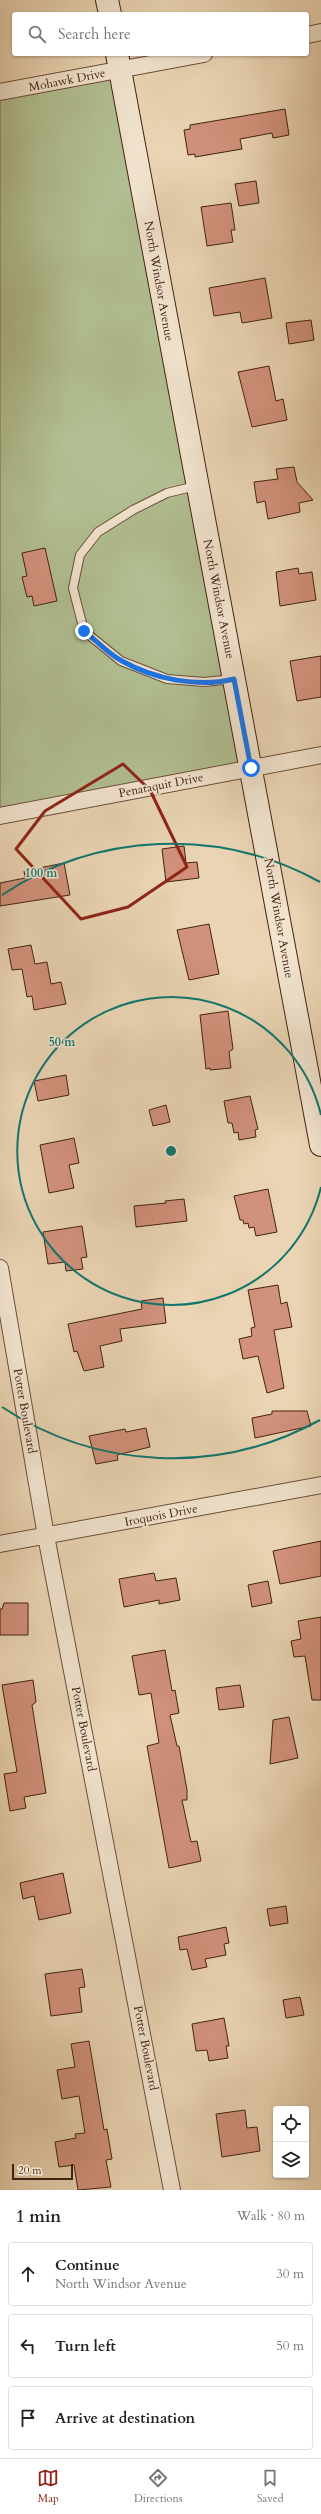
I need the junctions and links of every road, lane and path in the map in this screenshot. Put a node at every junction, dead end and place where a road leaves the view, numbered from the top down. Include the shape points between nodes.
1 (107, 0) edge
2 (110, 12) edge
3 (321, 32) edge
4 (309, 35) edge
5 (183, 56) edge
6 (119, 62) edge
7 (0, 92) edge
8 (198, 486) junction
9 (234, 679) junction
10 (321, 755) edge
11 (251, 768) junction
12 (0, 816) edge
13 (321, 1145) edge
14 (0, 1268) edge
15 (321, 1485) edge
16 (46, 1536) junction
17 (0, 1544) edge
18 (172, 2190) edge

1 - 2 street
3 - 4 street
5 - 6 street, Mohawk Drive
6 - 7 street, Mohawk Drive
6 - 8 street, North Windsor Avenue
8 - 9 street, North Windsor Avenue
8 - 9 lane via 167,493 98,532 80,555 73,588 84,631 121,661 167,679 204,682
9 - 11 street, North Windsor Avenue
10 - 11 street, Penataquit Drive
11 - 12 street, Penataquit Drive
11 - 13 street, North Windsor Avenue
14 - 16 street, Potter Boulevard
15 - 16 street, Iroquois Drive
16 - 17 street, Iroquois Drive
16 - 18 street, Potter Boulevard

